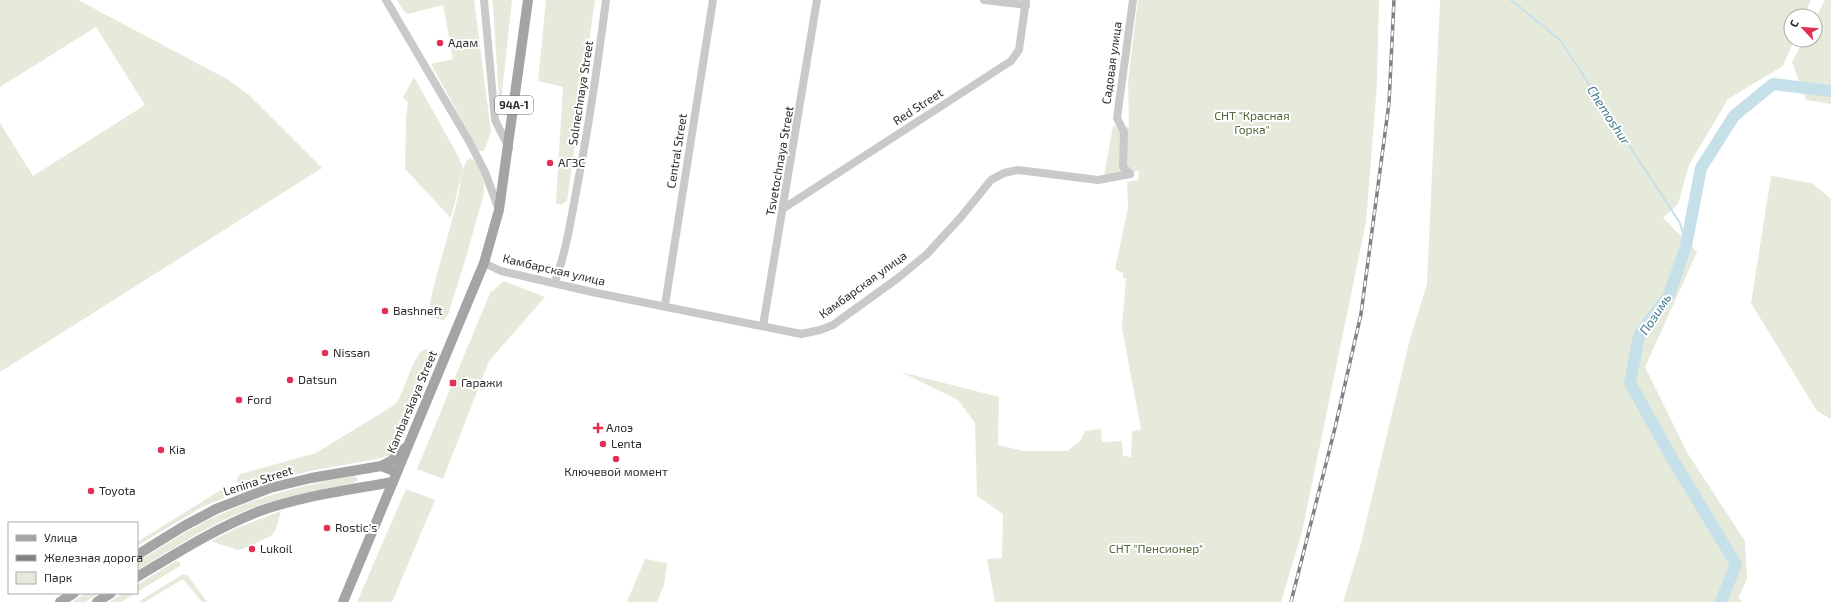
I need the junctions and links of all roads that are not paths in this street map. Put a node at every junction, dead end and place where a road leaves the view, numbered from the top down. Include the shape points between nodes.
1 (386, 0) edge
2 (484, 0) edge
3 (528, 0) edge
4 (606, 0) edge
5 (713, 0) edge
6 (818, 0) edge
7 (984, 0) edge
8 (1133, 0) edge
9 (1026, 3) edge
10 (509, 148) junction
11 (1130, 174) joint
12 (784, 208) junction
13 (499, 210) junction
14 (484, 263) junction
15 (555, 282) junction
16 (664, 305) junction
17 (763, 326) junction
18 (408, 444) junction
19 (381, 466) junction
20 (395, 477) junction
21 (138, 554) edge
22 (138, 576) edge
23 (72, 594) edge
24 (110, 594) edge
25 (60, 602) edge
26 (97, 602) edge
27 (343, 602) edge

1 - 13 street via 469,141 485,172
2 - 10 street via 495,120
3 - 10 main road, 94А-1
4 - 15 street, Solnechnaya Street via 589,127
5 - 16 street, Central Street
6 - 12 street, Tsvetochnaya Street
7 - 9 street
8 - 11 street, Садовая улица via 1117,118 1124,132 1123,167
9 - 12 street, Red Street via 1019,50 1011,61
10 - 13 main road, 94А-1
11 - 17 street, Камбарская улица via 1098,180 1018,170 1004,173 991,180 927,254 833,325 801,334
12 - 17 street, Tsvetochnaya Street
13 - 14 main road, Kambarskaya Street
14 - 15 street, Камбарская улица via 501,271
14 - 18 main road, Kambarskaya Street
15 - 16 street, Камбарская улица via 592,292
16 - 17 street, Камбарская улица
18 - 19 main road via 391,461
18 - 20 main road, Kambarskaya Street
19 - 20 main road
19 - 21 main road, Lenina Street via 291,482 246,496 203,516
20 - 22 main road via 260,511 206,536
20 - 27 main road, Kambarskaya Street
23 - 25 main road
24 - 26 main road

